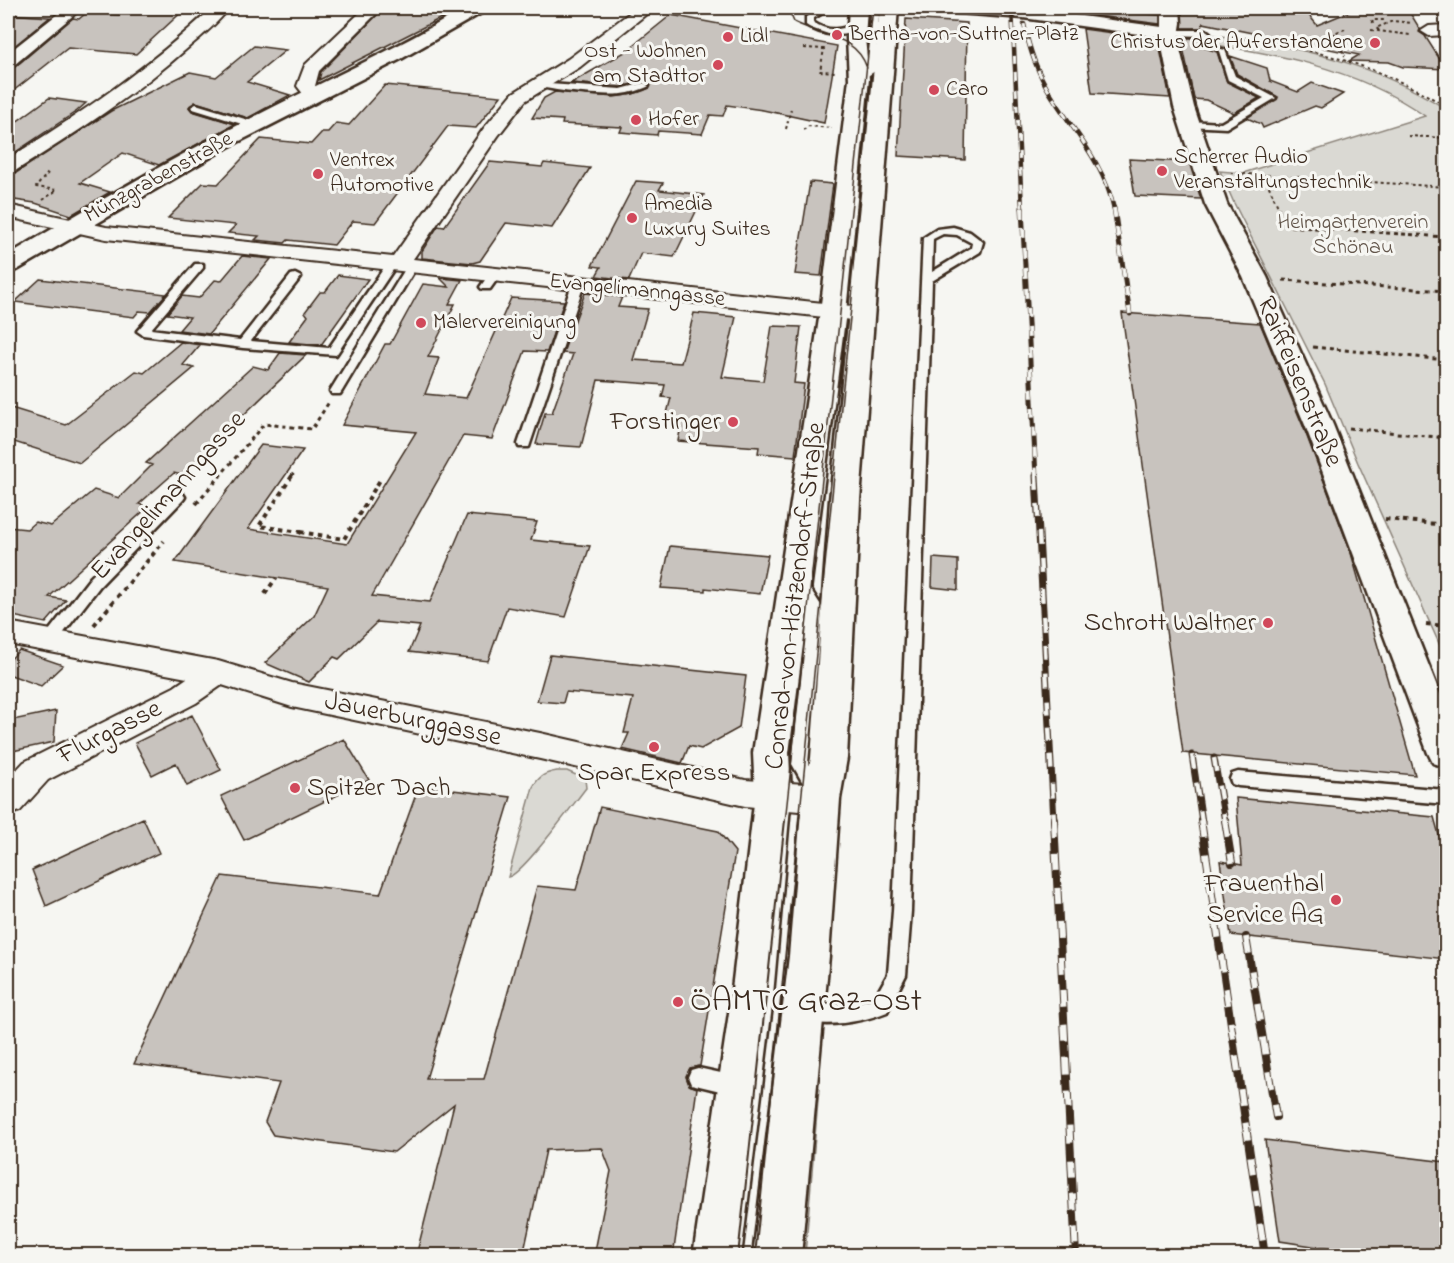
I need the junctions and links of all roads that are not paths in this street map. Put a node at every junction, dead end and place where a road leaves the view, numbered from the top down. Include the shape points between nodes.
1 (74, 8) edge
2 (221, 8) edge
3 (374, 8) edge
4 (477, 8) edge
5 (646, 8) edge
6 (827, 8) edge
7 (870, 8) edge
8 (889, 8) edge
9 (964, 8) edge
10 (1171, 8) edge
11 (858, 17) edge
12 (1446, 30) edge
13 (1425, 32) road end
14 (1169, 33) junction
15 (1206, 33) road end
16 (1221, 50) dead end
17 (8, 61) edge
18 (849, 76) junction
19 (538, 84) junction
20 (644, 86) dead end
21 (313, 95) junction
22 (196, 107) dead end
23 (1190, 124) junction
24 (255, 125) junction
25 (8, 167) edge
26 (8, 211) edge
27 (73, 227) junction
28 (8, 265) edge
29 (401, 265) junction
30 (199, 267) dead end
31 (295, 277) dead end
32 (926, 280) dead end
33 (578, 284) junction
34 (833, 312) junction
35 (861, 314) junction
36 (243, 344) junction
37 (336, 391) road end
38 (524, 444) dead end
39 (178, 497) dead end
40 (796, 578) junction
41 (840, 585) junction
42 (815, 607) junction
43 (8, 633) edge
44 (63, 643) junction
45 (218, 672) junction
46 (1446, 753) edge
47 (1238, 779) dead end
48 (786, 780) junction
49 (1446, 797) edge
50 (821, 799) junction
51 (8, 801) edge
52 (802, 1013) junction
53 (698, 1077) dead end
54 (738, 1085) junction
55 (717, 1256) edge
56 (777, 1256) edge

1 - 17 street
2 - 25 street via 153,69
3 - 21 street via 311,69 306,86
4 - 21 main road, Münzgrabenstraße
5 - 19 street via 574,63
6 - 11 lane via 807,21 838,33 850,31
7 - 18 lane via 875,16 871,71
8 - 35 main road, Conrad-von-Hötzendorf-Straße
9 - 14 main road
10 - 14 main road, Raiffeisenstraße
11 - 18 main road, Conrad-von-Hötzendorf-Straße
12 - 13 street
14 - 15 lane
14 - 23 main road, Raiffeisenstraße
16 - 23 lane via 1231,78 1271,98 1223,126
18 - 34 main road, Conrad-von-Hötzendorf-Straße
19 - 20 lane via 621,92
19 - 29 street via 519,97 491,132
21 - 24 main road, Münzgrabenstraße
22 - 24 lane
23 - 46 main road, Raiffeisenstraße via 1216,204 1255,277 1319,424
24 - 27 main road, Münzgrabenstraße via 224,136
26 - 27 street, Evangelimanngasse
27 - 28 main road, Münzgrabenstraße
27 - 29 street, Evangelimanngasse
29 - 33 street, Evangelimanngasse via 490,281
29 - 36 lane via 332,352
29 - 37 lane
30 - 36 lane via 143,331
31 - 36 lane
32 - 52 lane via 897,975 880,1006 844,1014
33 - 34 street, Evangelimanngasse via 661,298
33 - 38 lane
34 - 35 street, Evangelimanngasse
34 - 40 main road, Conrad-von-Hötzendorf-Straße
35 - 41 main road, Conrad-von-Hötzendorf-Straße
39 - 44 lane via 95,582
40 - 42 lane
40 - 48 main road, Conrad-von-Hötzendorf-Straße via 771,753
41 - 42 lane
41 - 50 main road, Conrad-von-Hötzendorf-Straße via 829,758
42 - 48 lane
43 - 44 street, Jauerburggasse
44 - 45 street, Jauerburggasse
45 - 48 street, Jauerburggasse via 292,695 724,789
45 - 51 street, Flurgasse via 185,695 36,771
47 - 49 lane
48 - 50 street, Jauerburggasse
48 - 54 main road, Conrad-von-Hötzendorf-Straße
50 - 52 main road, Conrad-von-Hötzendorf-Straße
52 - 56 main road, Conrad-von-Hötzendorf-Straße
53 - 54 lane
54 - 55 main road, Conrad-von-Hötzendorf-Straße

